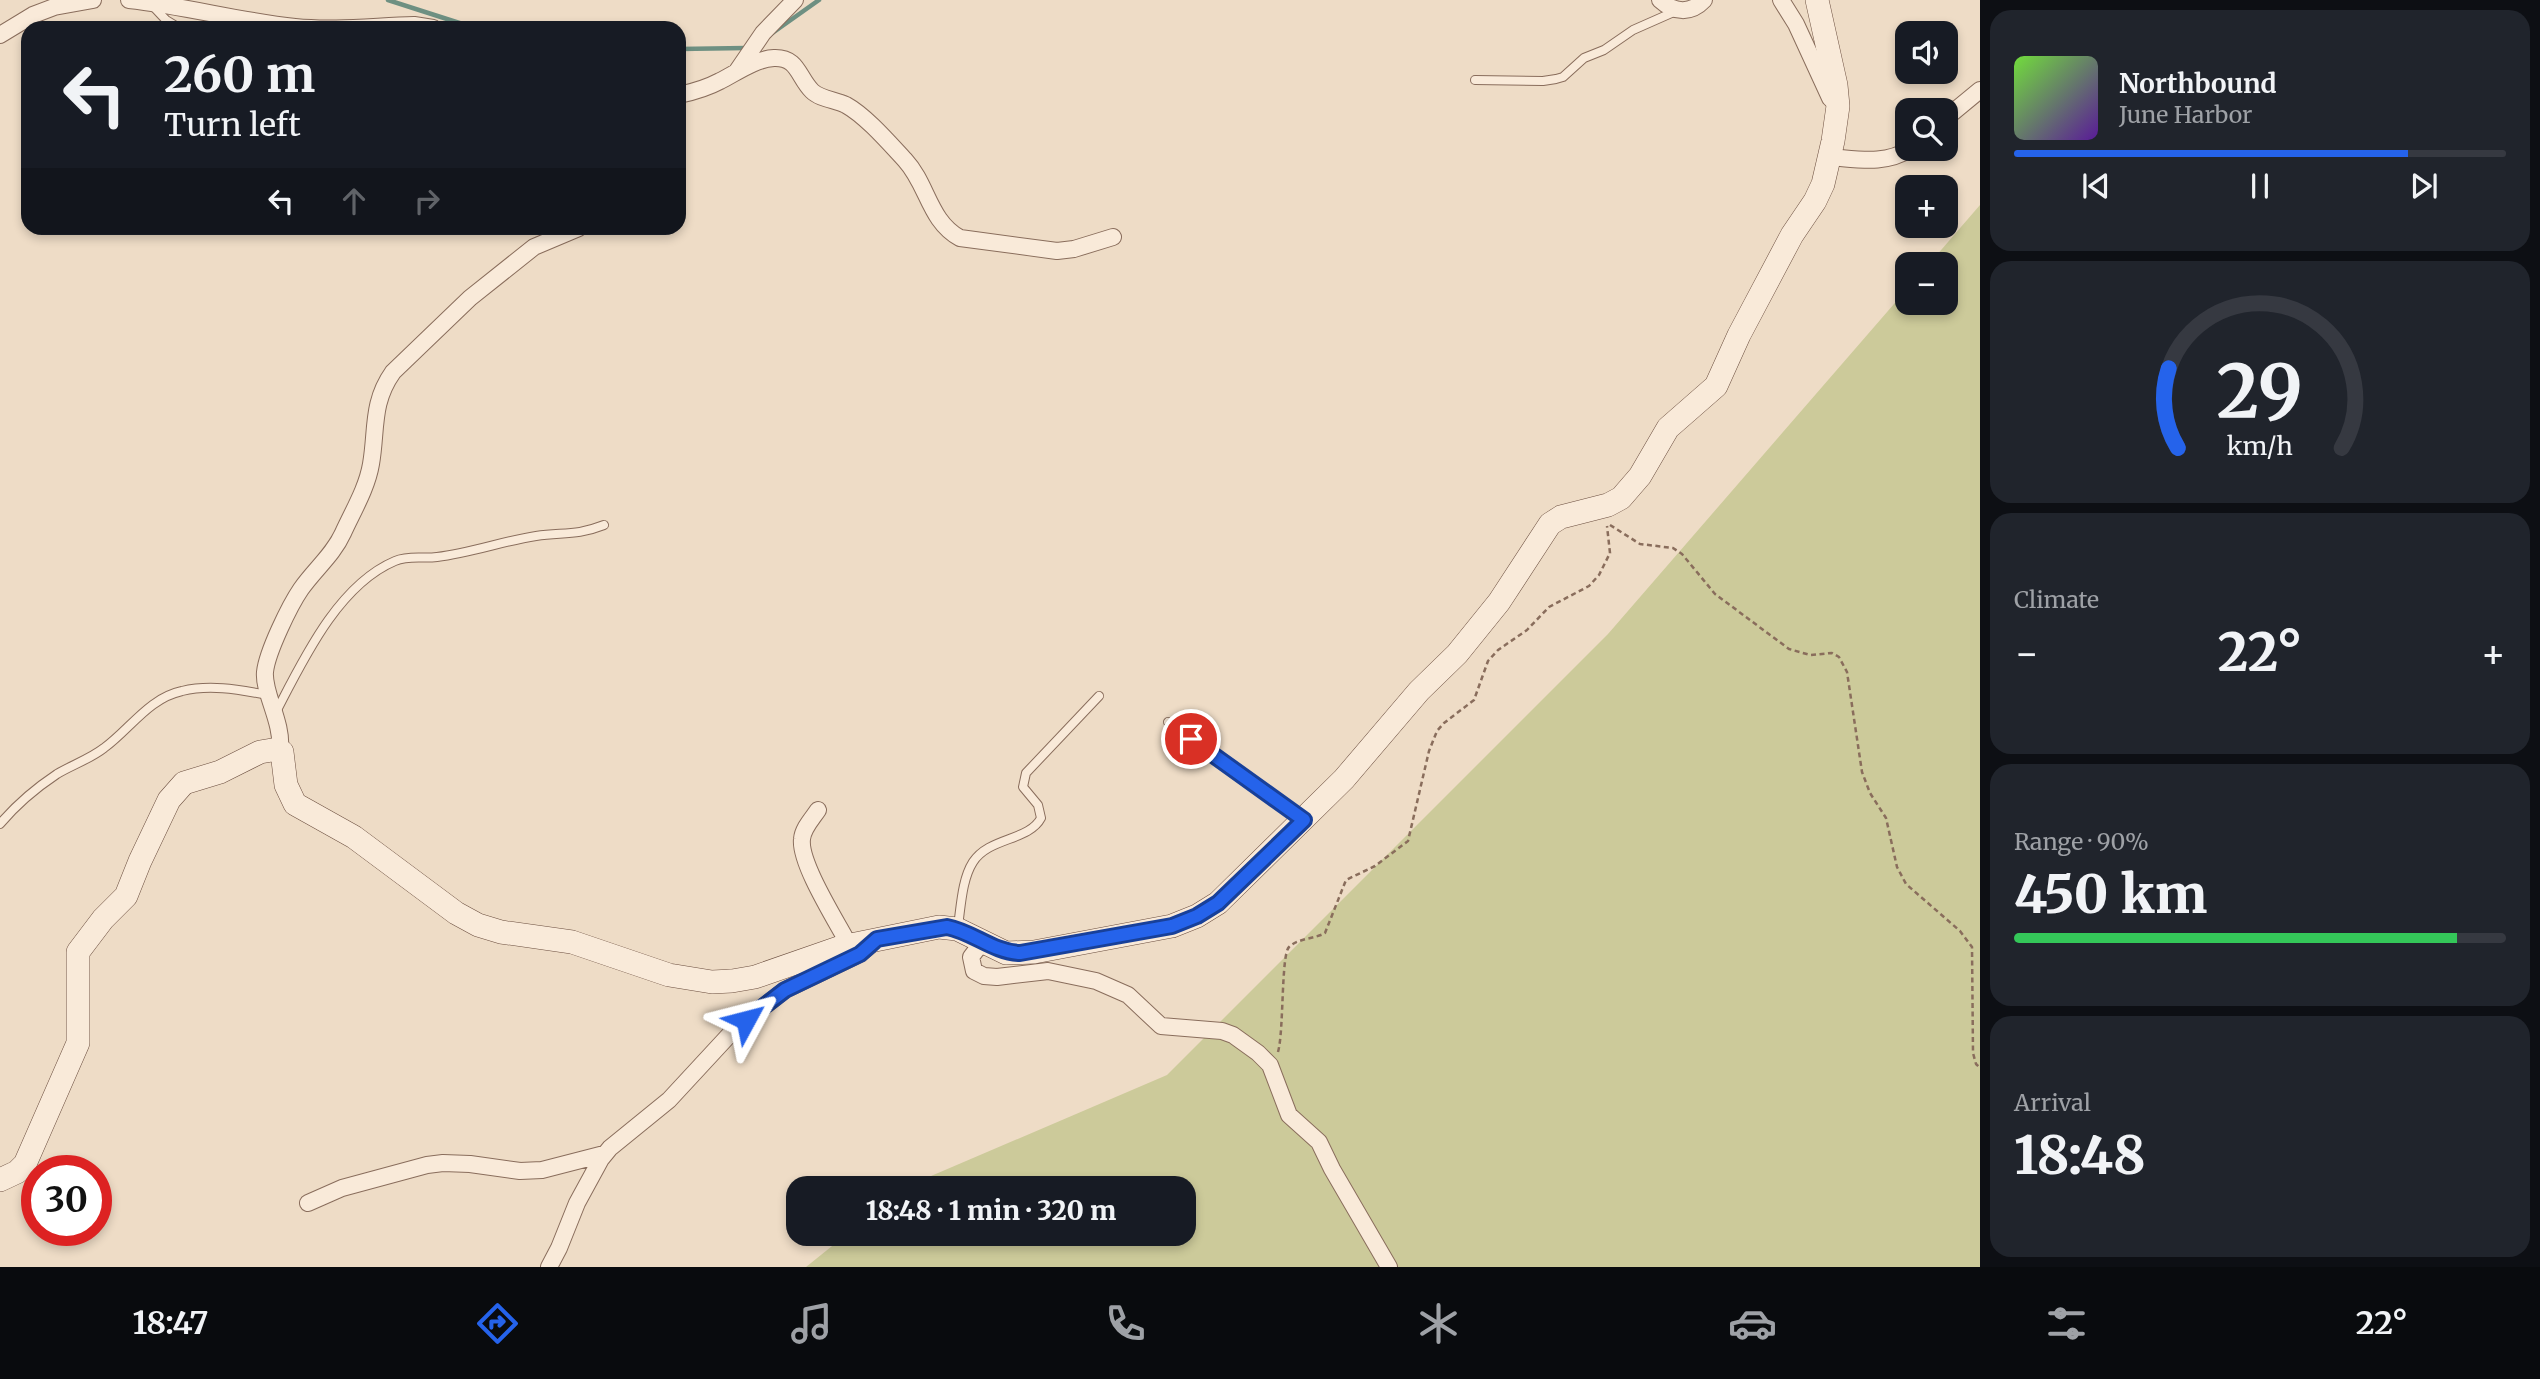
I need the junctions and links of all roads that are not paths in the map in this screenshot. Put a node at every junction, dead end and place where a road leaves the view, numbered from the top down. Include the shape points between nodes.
1 (93, 0) edge
2 (129, 0) edge
3 (795, 0) edge
4 (1660, 0) edge
5 (1704, 0) edge
6 (1781, 0) edge
7 (1817, 0) edge
8 (149, 2) junction
9 (1676, 11) junction
10 (23, 21) edge
11 (168, 21) edge
12 (252, 21) edge
13 (21, 22) edge
14 (0, 35) edge
15 (735, 73) junction
16 (1475, 80) dead end
17 (1980, 90) edge
18 (686, 93) edge
19 (1838, 106) junction
20 (1958, 108) edge
21 (1829, 157) junction
22 (1895, 157) edge
23 (562, 235) edge
24 (1113, 237) dead end
25 (604, 525) dead end
26 (271, 696) junction
27 (1099, 696) dead end
28 (276, 712) junction
29 (1168, 722) dead end
30 (280, 750) junction
31 (818, 810) dead end
32 (1304, 820) junction
33 (0, 824) edge
34 (957, 929) junction
35 (877, 939) junction
36 (985, 944) junction
37 (849, 945) junction
38 (604, 1153) junction
39 (0, 1180) edge
40 (308, 1203) dead end
41 (549, 1267) edge
42 (1389, 1267) edge

1 - 10 street via 54,6
2 - 8 street
3 - 15 street via 763,33
4 - 9 street
5 - 9 street via 1691,9
6 - 19 street
7 - 19 street
8 - 11 lane
8 - 12 street
9 - 16 lane via 1584,58 1563,77 1544,82
13 - 14 street
15 - 18 street
15 - 24 street via 772,58 793,62 811,91 849,106 907,162 935,216 960,238 1057,251
17 - 20 street
19 - 21 street
21 - 22 street
21 - 32 street via 1815,201 1792,235 1716,386 1668,428 1640,476 1621,498 1550,524 1478,629
23 - 26 street via 534,247 470,298 384,384 374,413 367,480 335,549 302,588 276,640 265,670
25 - 28 lane via 583,533 536,536 437,557 397,559 377,570 336,611
26 - 28 street
26 - 33 lane via 207,688 163,697 106,747 26,797
27 - 34 lane via 1026,773 1023,787 1038,805 1041,818 1031,830 996,843 976,858 968,871
28 - 30 street
29 - 32 lane
30 - 37 street via 288,792 295,804 354,837 478,925 572,942 669,975 712,982 755,977
30 - 39 street via 260,752 184,783 169,800 126,896 78,953 78,1043 24,1164
31 - 37 street via 804,830 803,850
32 - 36 street via 1218,903 1172,926 1020,953
34 - 35 street via 939,927
34 - 36 street
35 - 37 street
35 - 38 street via 860,954 785,990 731,1033 669,1100
36 - 42 street via 971,957 977,973 998,977 1048,971 1096,981 1128,995 1161,1026 1209,1028 1233,1035 1258,1053 1271,1068 1289,1115 1319,1142
38 - 40 street via 542,1170 443,1163 342,1188
38 - 41 street

